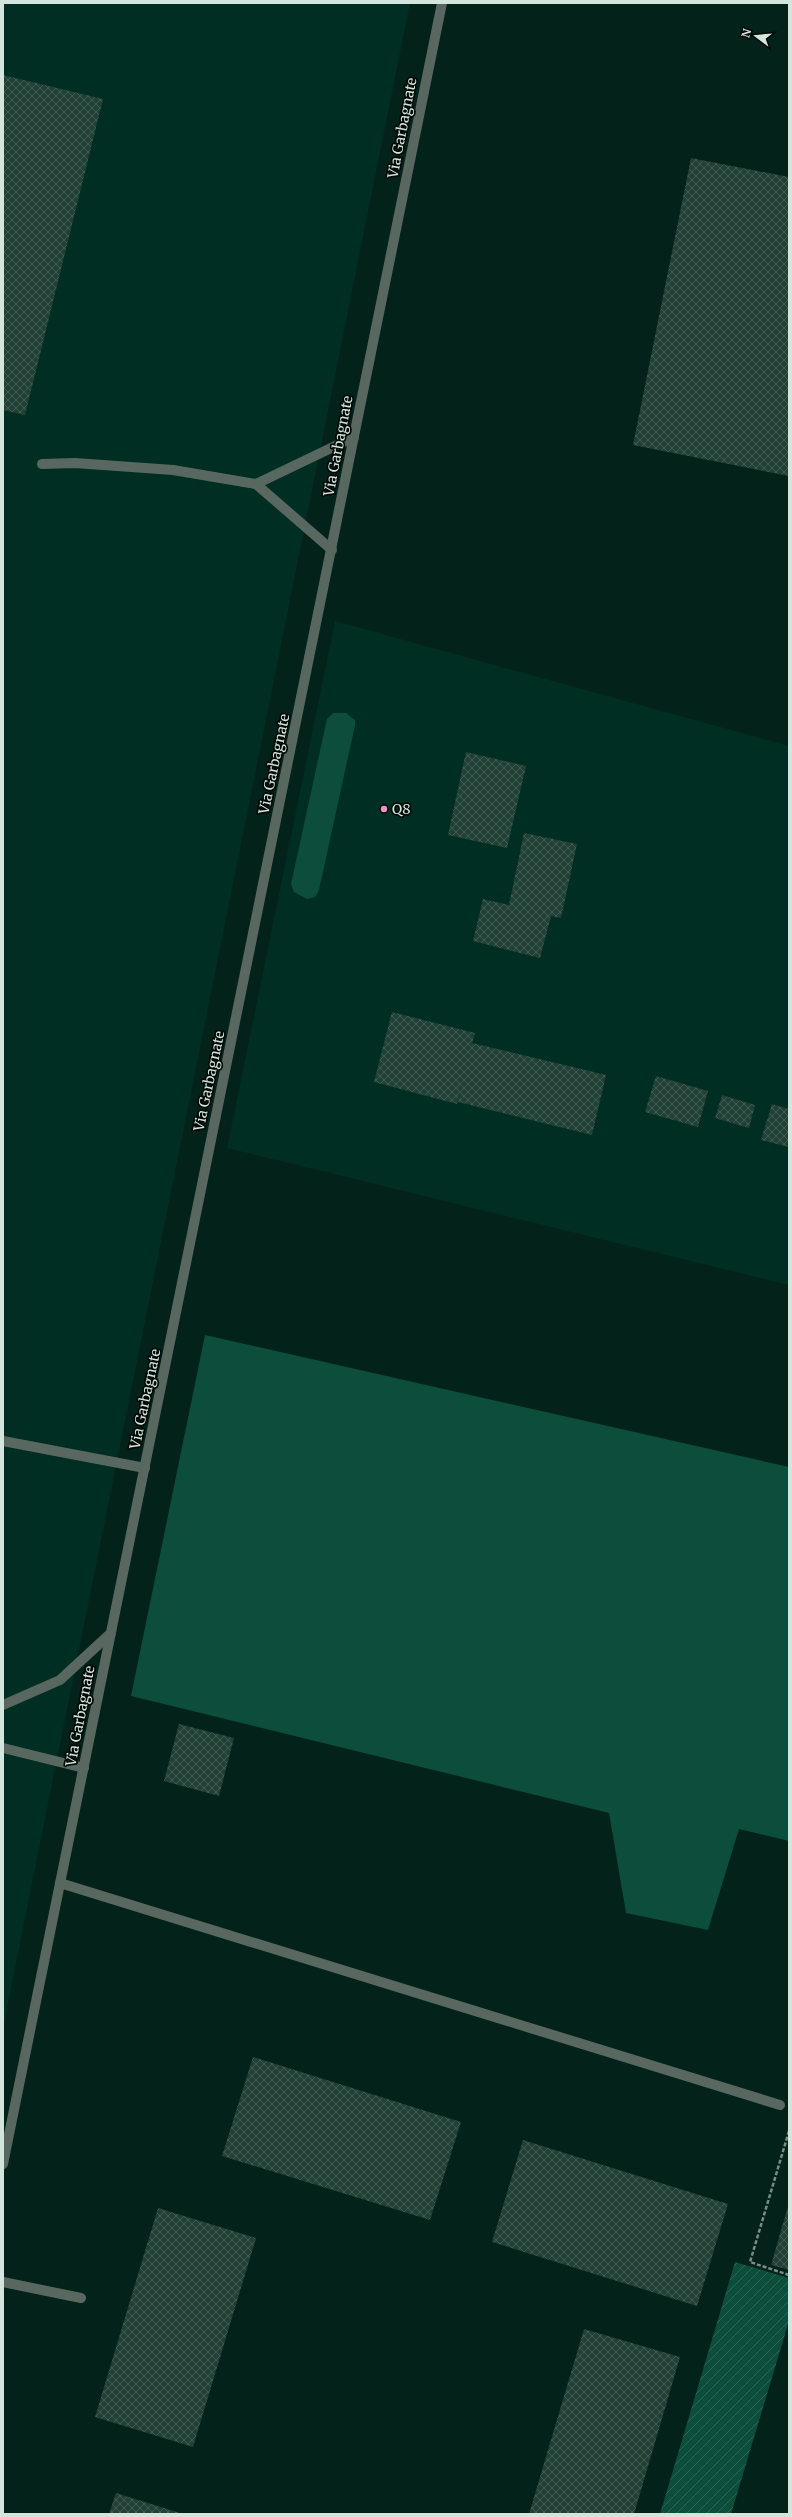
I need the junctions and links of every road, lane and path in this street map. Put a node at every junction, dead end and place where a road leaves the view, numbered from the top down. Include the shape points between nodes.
1 (442, 3) edge
2 (354, 438) junction
3 (42, 464) dead end
4 (256, 484) junction
5 (332, 550) junction
6 (3, 1441) edge
7 (145, 1468) junction
8 (111, 1633) junction
9 (3, 1706) edge
10 (3, 1748) edge
11 (84, 1768) junction
12 (60, 1883) junction
13 (780, 2105) dead end
14 (789, 2131) edge
15 (3, 2164) edge
16 (789, 2275) edge
17 (3, 2282) edge
18 (81, 2298) dead end

1 - 2 street, Via Garbagnate
2 - 4 street
2 - 5 street, Via Garbagnate
3 - 4 street via 75,463 174,470
4 - 5 street
5 - 7 street, Via Garbagnate
6 - 7 street
7 - 8 street, Via Garbagnate
8 - 9 street via 60,1680
8 - 11 street, Via Garbagnate
10 - 11 street
11 - 12 street, Via Garbagnate
12 - 13 street
12 - 15 street, Via Garbagnate
14 - 16 path via 750,2262
17 - 18 street

